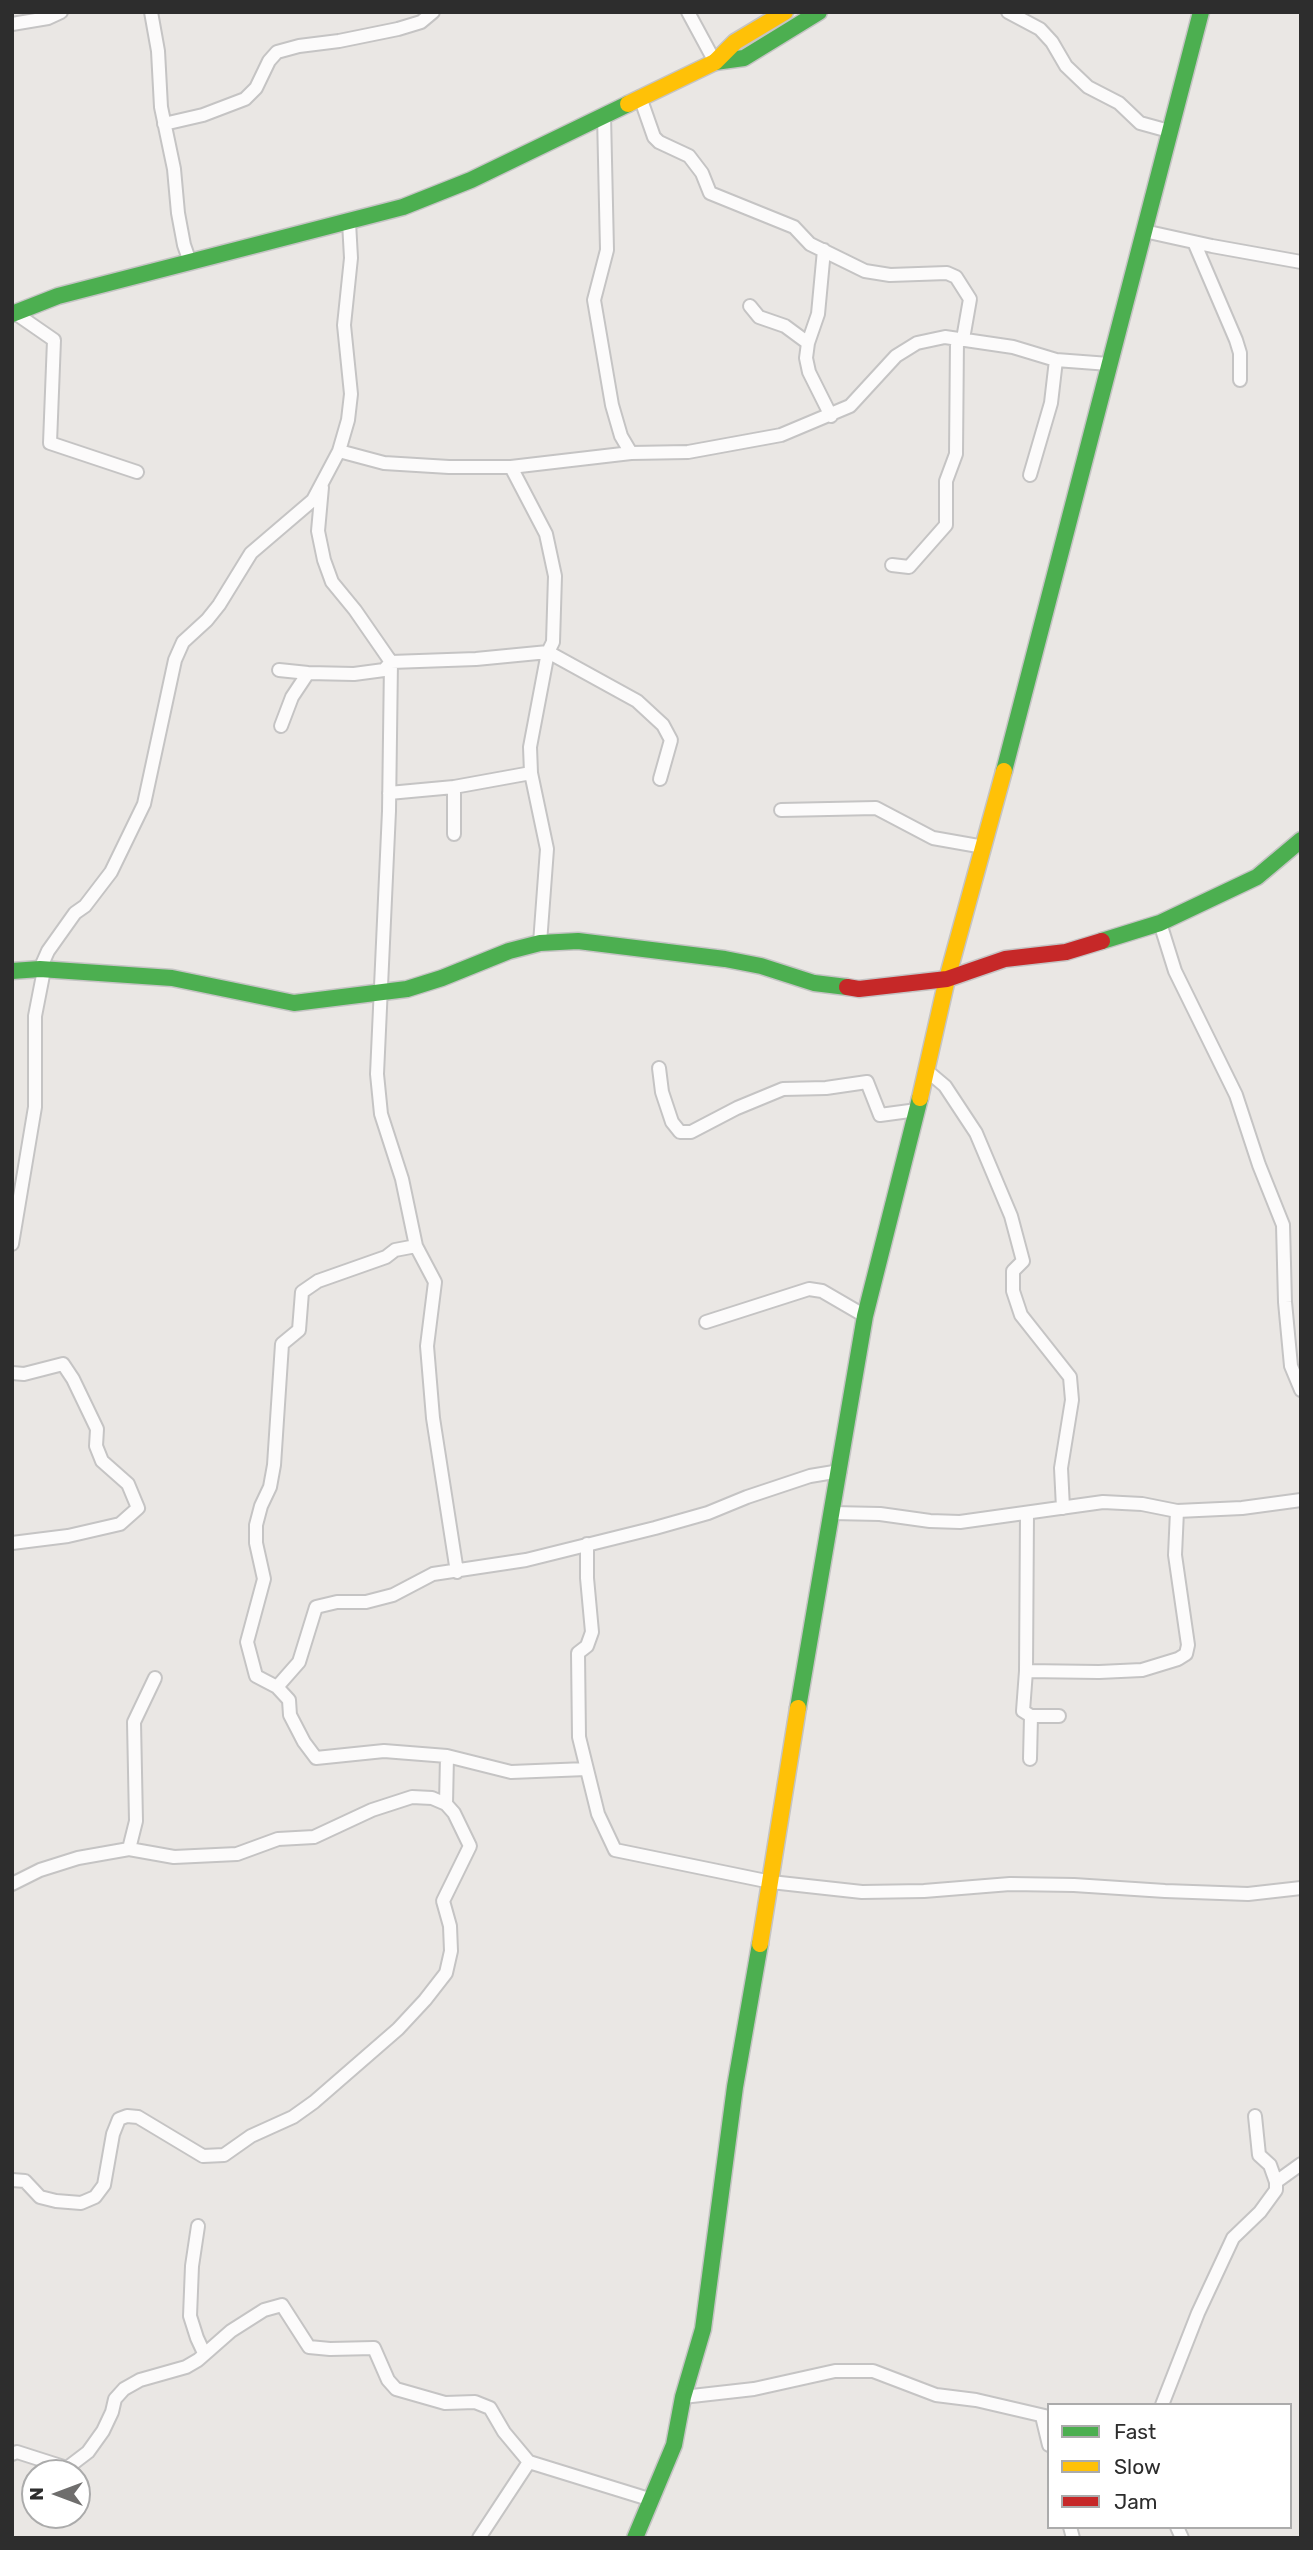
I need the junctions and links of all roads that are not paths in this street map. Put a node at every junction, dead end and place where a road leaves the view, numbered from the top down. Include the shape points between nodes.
1 (61, 12) edge
2 (151, 12) edge
3 (433, 12) edge
4 (688, 12) edge
5 (785, 12) edge
6 (819, 12) edge
7 (1008, 12) edge
8 (1201, 12) edge
9 (12, 24) edge
10 (715, 62) junction
11 (640, 97) junction
12 (604, 115) junction
13 (164, 124) junction
14 (1169, 131) junction
15 (349, 222) junction
16 (1144, 231) junction
17 (1194, 242) junction
18 (824, 250) junction
19 (190, 261) junction
20 (1301, 262) edge
21 (750, 306) dead end
22 (14, 314) edge
23 (960, 339) junction
24 (808, 344) junction
25 (1056, 359) junction
26 (1109, 364) junction
27 (1240, 380) dead end
28 (831, 415) junction
29 (340, 451) junction
30 (631, 453) junction
31 (511, 467) junction
32 (137, 472) dead end
33 (1030, 475) dead end
34 (323, 483) junction
35 (892, 565) dead end
36 (548, 652) junction
37 (391, 662) junction
38 (279, 670) dead end
39 (308, 673) junction
40 (281, 726) dead end
41 (531, 773) junction
42 (660, 779) dead end
43 (454, 787) junction
44 (389, 793) junction
45 (781, 810) dead end
46 (454, 834) dead end
47 (1301, 840) edge
48 (984, 847) junction
49 (1160, 923) junction
50 (540, 943) junction
51 (42, 970) junction
52 (12, 971) edge
53 (947, 979) junction
54 (381, 992) junction
55 (659, 1068) dead end
56 (926, 1070) junction
57 (917, 1110) junction
58 (12, 1244) edge
59 (416, 1247) junction
60 (865, 1316) junction
61 (706, 1322) dead end
62 (12, 1373) edge
63 (1301, 1390) edge
64 (840, 1471) junction
65 (1301, 1500) edge
66 (1063, 1507) junction
67 (1177, 1511) junction
68 (832, 1513) junction
69 (1027, 1513) junction
70 (12, 1543) edge
71 (587, 1544) junction
72 (457, 1572) junction
73 (1026, 1671) junction
74 (155, 1678) dead end
75 (277, 1688) junction
76 (1031, 1716) junction
77 (1059, 1716) dead end
78 (447, 1756) junction
79 (1031, 1759) dead end
80 (586, 1769) junction
81 (446, 1804) junction
82 (128, 1849) junction
83 (771, 1882) junction
84 (12, 1884) edge
85 (1301, 1888) edge
86 (1255, 2116) dead end
87 (1301, 2164) edge
88 (12, 2180) edge
89 (1276, 2182) junction
90 (198, 2226) dead end
91 (204, 2353) junction
92 (683, 2397) junction
93 (1163, 2403) edge
94 (1046, 2416) edge
95 (12, 2454) edge
96 (529, 2462) junction
97 (653, 2500) junction
98 (479, 2538) edge
99 (635, 2538) edge

1 - 9 street
2 - 13 street
3 - 13 street via 421,22 398,29 277,52 245,99
4 - 10 street
5 - 10 main road via 735,42
6 - 10 main road via 744,58
7 - 14 street via 1040,29 1066,66 1088,87 1119,103 1140,122
8 - 14 main road
10 - 11 main road
11 - 12 main road
11 - 18 street via 654,137 689,156 710,193 794,227 810,244
12 - 15 main road via 471,180
12 - 30 street via 607,250 594,300 612,405
13 - 19 street
14 - 16 main road
15 - 19 main road
15 - 29 street via 351,258 344,325 351,394
16 - 17 street
16 - 26 main road
17 - 20 street
17 - 27 street via 1236,340
18 - 23 street via 865,271 890,275 947,272 956,277 970,299
18 - 24 street via 818,314
19 - 22 main road via 58,296
21 - 24 street via 759,317 785,326
22 - 32 street via 54,340 50,443
23 - 25 street
23 - 28 street via 917,343 896,356 850,406
23 - 35 street via 956,454 946,481 946,524 909,567
24 - 28 street via 809,372
25 - 26 street
25 - 33 street via 1051,403
26 - 48 main road
28 - 30 street via 781,435 688,452
29 - 31 street via 384,463
29 - 34 street
30 - 31 street
31 - 36 street via 546,534 555,576 553,642
34 - 37 street via 318,531 332,582
34 - 51 street via 313,500 251,553 219,606 183,642 175,660 144,804 111,872 48,951
36 - 37 street
36 - 41 street via 530,747
36 - 42 street via 637,701 663,724 671,740
37 - 39 street via 384,670 354,674
37 - 44 street
38 - 39 street
39 - 40 street
41 - 43 street
41 - 50 street via 547,849
43 - 44 street
43 - 46 street
44 - 54 street
45 - 48 street via 876,807 933,838
47 - 49 main road via 1257,877
48 - 53 main road
49 - 53 main road via 1066,952 1005,959
49 - 63 street via 1175,971 1236,1095 1283,1225 1291,1366
50 - 53 main road via 578,941 725,959 814,983 859,989
50 - 54 main road via 407,989
51 - 52 main road
51 - 54 main road via 172,978 294,1003
51 - 58 street via 36,1016 35,1107
53 - 56 main road
54 - 59 street via 377,1074 382,1114
55 - 57 street via 662,1092 680,1132 691,1132 783,1089 867,1082 880,1115
56 - 57 main road
56 - 66 street via 945,1086 976,1133 1011,1216 1023,1261 1013,1271 1013,1292 1021,1315 1070,1377 1072,1400 1061,1468
57 - 60 main road
59 - 72 street via 435,1282 427,1346 433,1418
59 - 75 street via 395,1250 302,1292 299,1330 282,1344 274,1465 256,1525 264,1579 247,1642 256,1676
60 - 61 street via 822,1291 809,1289
60 - 64 main road
62 - 70 street via 63,1364 97,1429 96,1447 102,1461 128,1484 138,1508 120,1524
64 - 68 main road
64 - 71 street via 810,1476 708,1513
65 - 67 street
66 - 67 street via 1103,1502
66 - 69 street
67 - 73 street via 1175,1555 1186,1654 1142,1670
68 - 69 street via 960,1522
68 - 83 main road
69 - 73 street
71 - 72 street
71 - 80 street via 592,1632 587,1646 578,1653 579,1737
72 - 75 street via 433,1574 393,1595 366,1602 316,1607 299,1662
73 - 76 street via 1023,1711
74 - 82 street via 134,1722 136,1821
75 - 78 street via 289,1700 290,1714 316,1758 384,1751
76 - 77 street
76 - 79 street
78 - 80 street via 511,1772
78 - 81 street
80 - 83 street via 598,1814 615,1850
81 - 82 street via 412,1797 314,1837 278,1839 237,1854 174,1857
81 - 88 street via 470,1846 443,1900 450,1926 446,1973 398,2029 314,2102 225,2155 203,2156 138,2117 119,2119 104,2185 95,2197 82,2203 40,2197 25,2181
82 - 84 street via 78,1858
83 - 85 street via 862,1892 1010,1884 1248,1894
83 - 92 main road via 735,2087 703,2329
86 - 89 street via 1259,2155 1270,2165
87 - 89 street
89 - 93 street via 1276,2190 1260,2212 1233,2238
90 - 91 street via 190,2316
91 - 95 street via 186,2367 124,2389 88,2452 67,2468
91 - 96 street via 264,2310 282,2305 309,2347 374,2348 396,2389 445,2403 475,2402 490,2408 503,2432
92 - 94 street via 754,2389 835,2371 873,2371 936,2395
92 - 97 main road via 674,2445
96 - 97 street
96 - 98 street
97 - 99 main road

